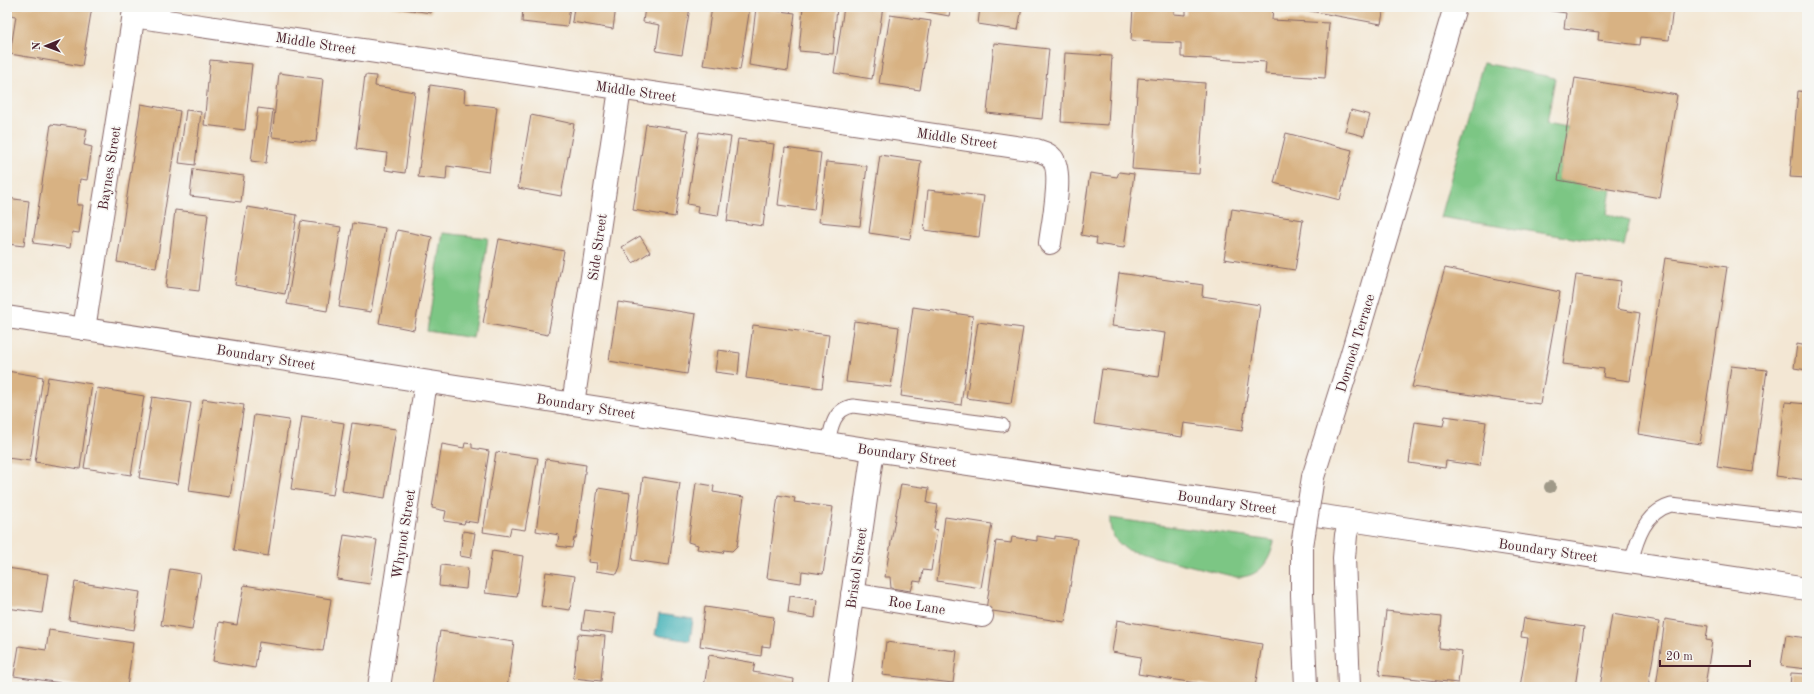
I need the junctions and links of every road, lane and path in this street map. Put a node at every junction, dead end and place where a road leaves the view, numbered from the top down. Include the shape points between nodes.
1 (1455, 7) edge
2 (134, 11) edge
3 (620, 89) junction
4 (1050, 243) dead end
5 (7, 317) edge
6 (84, 329) junction
7 (426, 382) junction
8 (573, 404) junction
9 (1002, 425) dead end
10 (828, 443) junction
11 (873, 450) junction
12 (1350, 520) junction
13 (1807, 521) edge
14 (1631, 562) junction
15 (1807, 589) edge
16 (852, 594) junction
17 (982, 616) dead end
18 (379, 687) edge
19 (839, 687) edge
20 (1306, 687) edge
21 (1349, 687) edge

1 - 20 street, Dornoch Terrace, bridge via 1349,363 1312,477 1302,546
2 - 3 street, Middle Street
2 - 6 street, Baynes Street
3 - 4 street, Middle Street via 1041,151 1053,160 1057,171
3 - 8 street, Side Street
5 - 6 street, Boundary Street
6 - 7 street, Boundary Street
7 - 8 street, Boundary Street
7 - 18 street, Whynot Street
8 - 10 street, Boundary Street
9 - 10 lane via 853,406 843,410 835,418
10 - 11 street, Boundary Street
11 - 12 street, Boundary Street
11 - 16 street, Bristol Street
12 - 14 street, Boundary Street
12 - 21 street via 1344,558
13 - 14 lane via 1671,505 1659,510 1646,524 1638,538
14 - 15 street, Boundary Street
16 - 17 street, Roe Lane
16 - 19 street, Bristol Street

